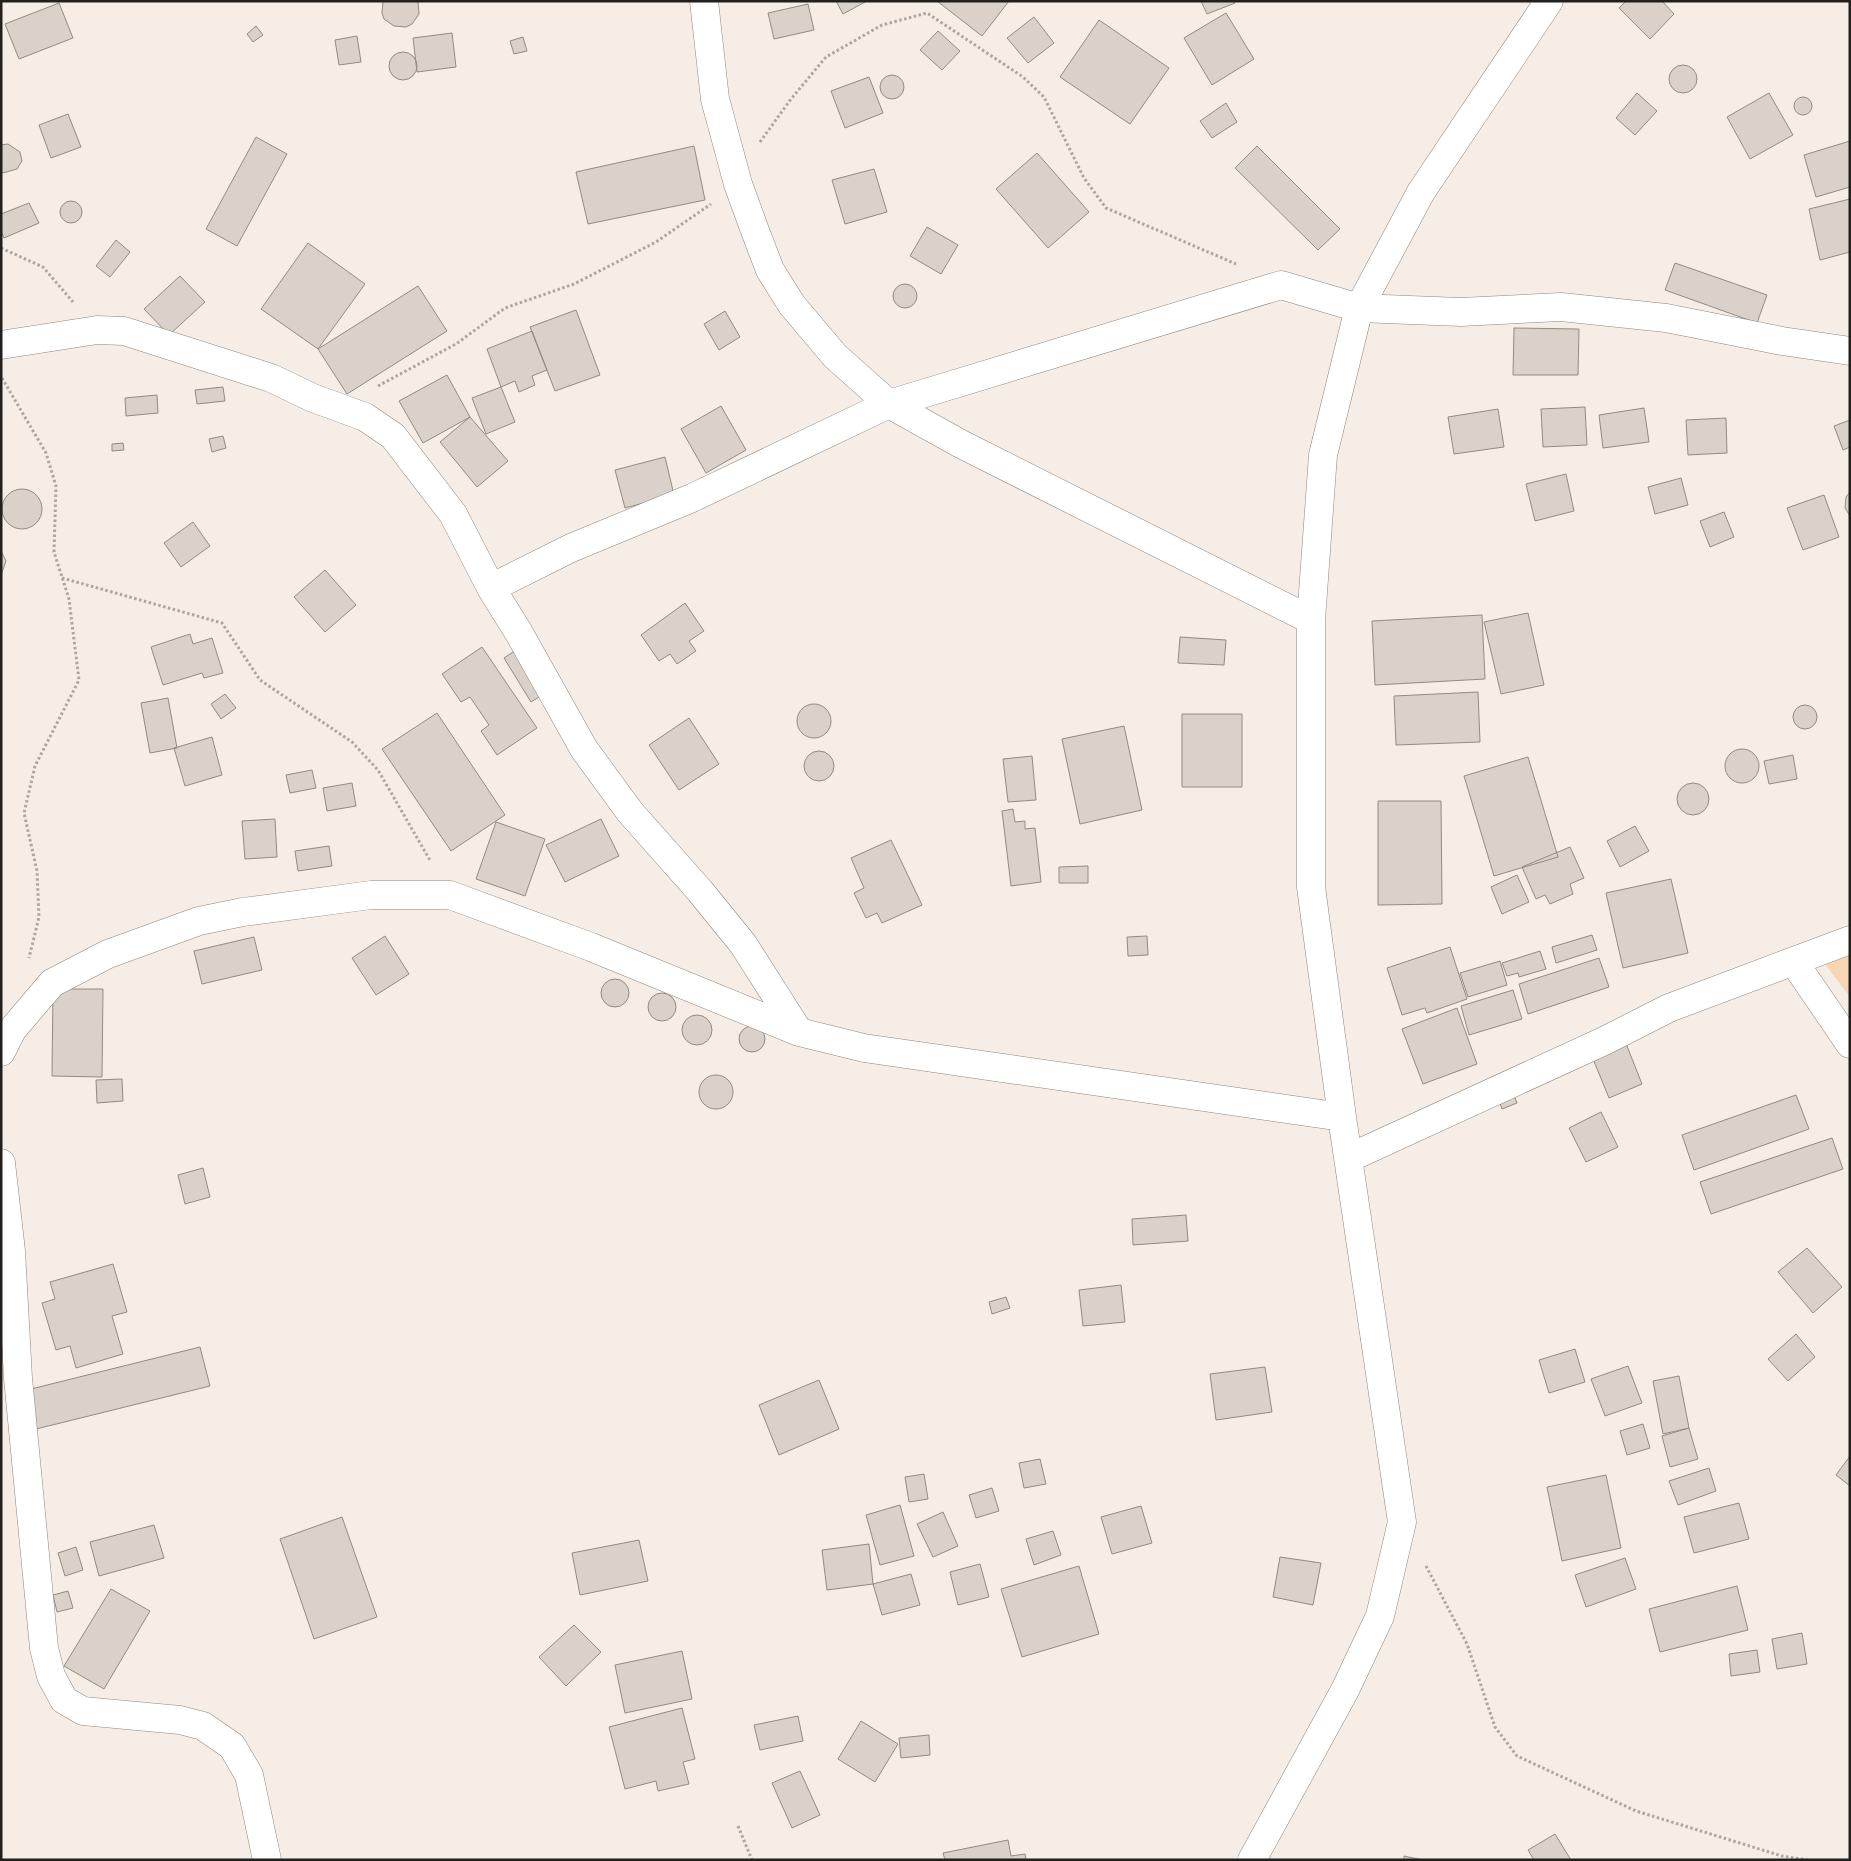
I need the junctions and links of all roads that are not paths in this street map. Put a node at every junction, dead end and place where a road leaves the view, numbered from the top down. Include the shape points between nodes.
1 (704, 1) edge
2 (1549, 1) edge
3 (1358, 308) junction
4 (1, 346) edge
5 (1850, 351) edge
6 (889, 404) junction
7 (491, 588) junction
8 (1311, 620) junction
9 (1850, 940) edge
10 (1794, 962) junction
11 (800, 1032) junction
12 (1850, 1044) edge
13 (1, 1052) edge
14 (1342, 1117) junction
15 (1349, 1158) junction
16 (1, 1164) edge
17 (267, 1860) edge
18 (1252, 1860) edge

1 - 6 street via 715,99 738,184 770,270 792,305 835,356
2 - 3 street via 1421,192
3 - 5 street via 1461,312 1561,307 1666,318
3 - 6 street via 1282,286
3 - 8 street via 1322,455
4 - 7 street via 98,330 124,331 270,378 313,398 365,416 393,436 453,514
6 - 7 street via 692,498 571,548
6 - 8 street via 961,444
7 - 11 street via 584,749 630,812 743,944
8 - 14 street via 1311,887
9 - 10 street
10 - 12 street
10 - 15 street via 1669,1008
11 - 13 street via 591,947 450,895 371,895 199,921 108,954 52,984 12,1030
11 - 14 street via 864,1048
14 - 15 street
15 - 18 street via 1402,1522 1380,1616 1345,1690
16 - 17 street via 43,1639 51,1676 64,1700 83,1711 180,1720 203,1726 232,1746 249,1775

